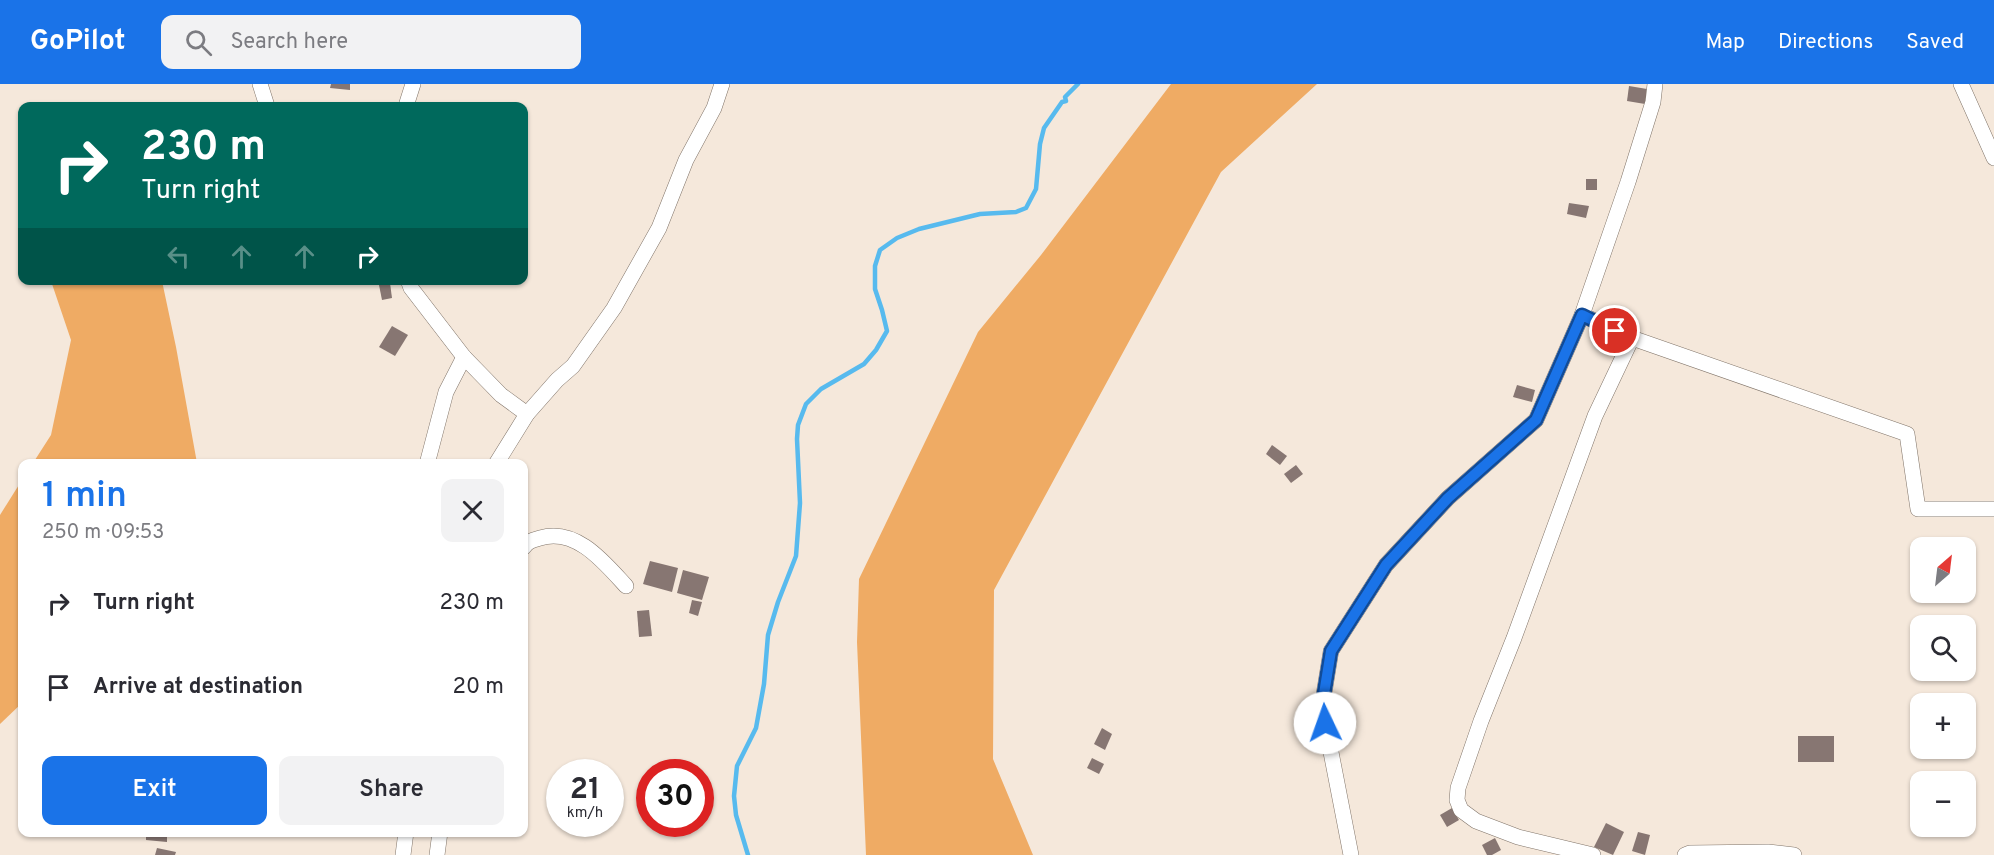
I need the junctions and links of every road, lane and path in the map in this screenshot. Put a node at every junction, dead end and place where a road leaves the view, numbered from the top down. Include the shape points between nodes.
1 (260, 84) edge
2 (413, 84) edge
3 (722, 84) edge
4 (1655, 84) edge
5 (1963, 85) edge
6 (266, 102) edge
7 (407, 102) edge
8 (1994, 158) edge
9 (410, 285) edge
10 (1582, 315) junction
11 (1632, 338) junction
12 (464, 357) junction
13 (527, 414) junction
14 (428, 459) edge
15 (499, 459) edge
16 (1994, 509) edge
17 (528, 541) edge
18 (626, 586) dead end
19 (405, 837) edge
20 (439, 837) edge
21 (1571, 852) edge
22 (403, 855) edge
23 (437, 855) edge
24 (1351, 855) edge
25 (1593, 855) edge
26 (1685, 855) edge
27 (1794, 855) edge

1 - 6 street
2 - 7 street
3 - 13 street via 659,228 614,308 573,366
4 - 10 street via 1628,182
5 - 8 street
9 - 12 street
10 - 11 street
10 - 24 street via 1536,420 1448,498 1386,565 1331,651 1322,706
11 - 16 street via 1907,434 1918,509
11 - 21 street via 1595,416 1458,788 1461,810 1476,821
12 - 13 street via 501,395
12 - 14 street via 446,392
13 - 15 street
17 - 18 street via 565,536 594,552
19 - 22 street
20 - 23 street
21 - 25 street
26 - 27 street

